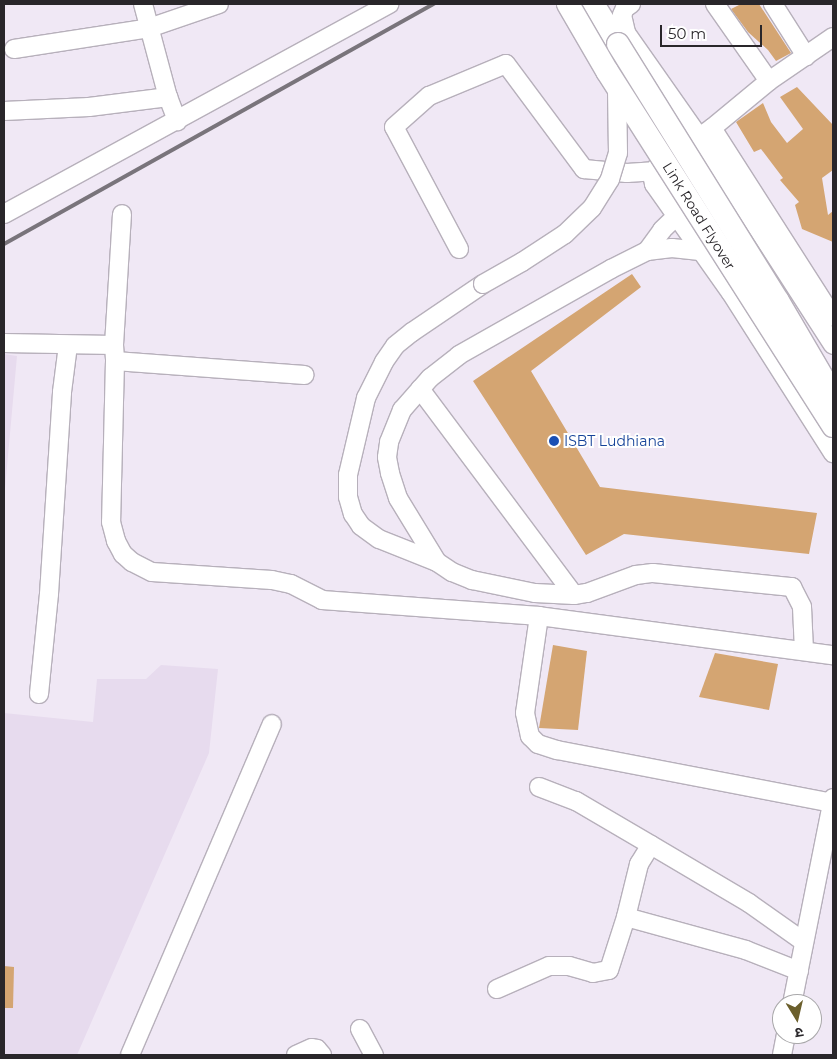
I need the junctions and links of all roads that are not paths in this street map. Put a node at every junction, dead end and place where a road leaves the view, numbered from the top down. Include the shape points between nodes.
1 (143, 4) edge
2 (219, 4) edge
3 (389, 4) edge
4 (568, 4) edge
5 (593, 4) edge
6 (632, 4) edge
7 (715, 4) edge
8 (773, 4) edge
9 (149, 28) junction
10 (833, 37) edge
11 (14, 49) dead end
12 (806, 56) junction
13 (769, 81) junction
14 (616, 86) junction
15 (168, 97) junction
16 (4, 111) edge
17 (177, 121) junction
18 (706, 133) junction
19 (654, 171) junction
20 (726, 177) junction
21 (4, 214) edge
22 (122, 214) dead end
23 (675, 215) junction
24 (459, 249) dead end
25 (647, 251) junction
26 (700, 251) junction
27 (833, 317) edge
28 (4, 343) edge
29 (68, 345) junction
30 (833, 345) edge
31 (114, 353) junction
32 (304, 374) dead end
33 (420, 389) junction
34 (833, 395) edge
35 (833, 426) edge
36 (833, 453) edge
37 (438, 562) junction
38 (574, 595) junction
39 (539, 616) junction
40 (804, 651) junction
41 (833, 655) edge
42 (39, 694) dead end
43 (272, 724) dead end
44 (539, 787) dead end
45 (833, 801) edge
46 (829, 844) edge
47 (651, 845) junction
48 (626, 917) junction
49 (804, 942) junction
50 (799, 971) junction
51 (497, 989) dead end
52 (794, 994) edge
53 (360, 1029) dead end
54 (130, 1055) edge
55 (296, 1055) edge
56 (322, 1055) edge
57 (374, 1055) edge

1 - 9 street
2 - 9 street
3 - 17 street
4 - 14 main road, Link Road Flyover, bridge
5 - 34 main road, Link Road Flyover, bridge
6 - 18 street via 622,15 626,33
7 - 13 street
8 - 12 street
9 - 11 street
9 - 15 street
10 - 12 street
12 - 13 street
13 - 18 street
14 - 35 main road, Link Road Flyover, bridge
14 - 37 street, bridge via 618,153 610,179 592,208 565,234 483,284 395,346 366,398 350,462 348,497 353,514 361,526 379,539
15 - 16 street via 89,107
15 - 17 street
17 - 21 street
18 - 19 street
18 - 20 street
18 - 27 street
19 - 23 street via 654,184
19 - 24 street via 584,169 506,64 429,96 394,127
20 - 23 street
20 - 30 street
22 - 31 street
23 - 25 street
23 - 26 street
25 - 26 street via 672,248
25 - 33 street via 459,356
26 - 36 street via 731,293
28 - 29 street
29 - 31 street
29 - 42 street
31 - 32 street
31 - 39 street via 112,522 116,541 132,562 152,572 281,582 301,587 322,600
33 - 37 street via 402,410 393,427 387,457 398,498
33 - 38 street
37 - 38 street via 452,572 499,587 556,596
38 - 40 street via 653,573 792,587 802,607
39 - 40 street
39 - 45 street via 525,713 530,736 538,744
40 - 41 street
43 - 54 street
44 - 47 street via 576,801
45 - 46 street
46 - 49 street
47 - 48 street via 639,864
47 - 49 street via 749,903
48 - 50 street via 746,950
48 - 51 street via 609,970 593,973 568,966 549,966
49 - 50 street
50 - 52 street
53 - 57 street
55 - 56 street via 312,1048

